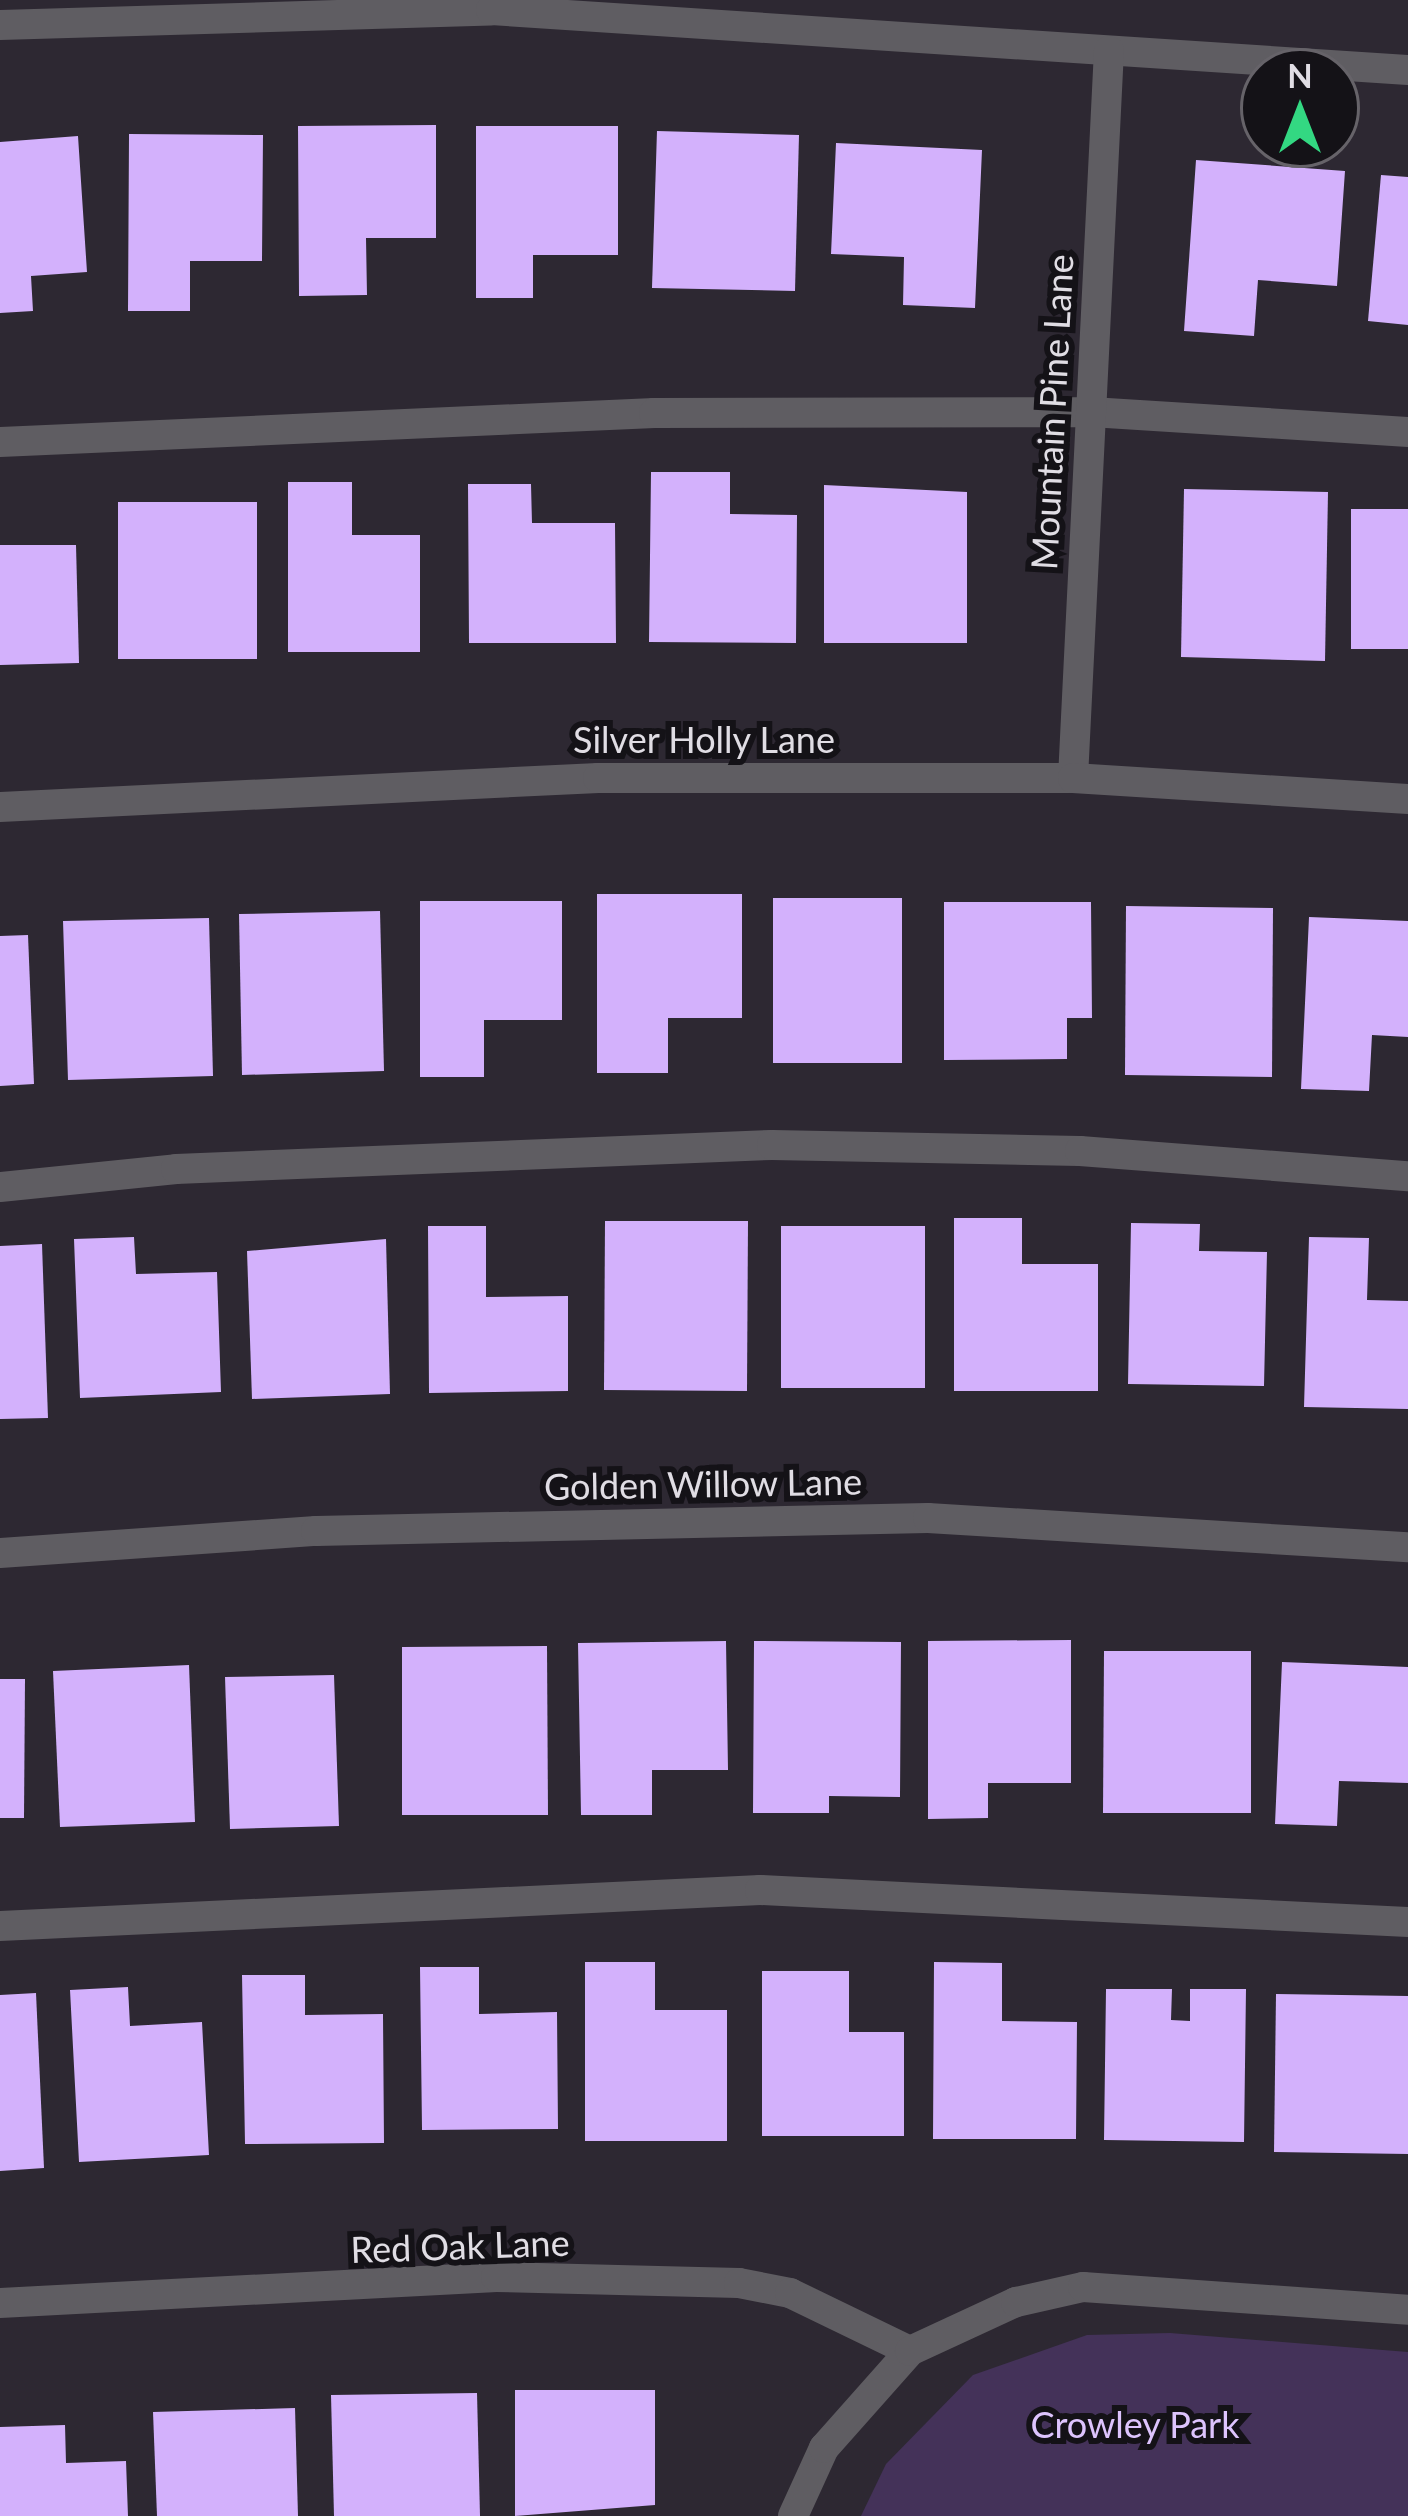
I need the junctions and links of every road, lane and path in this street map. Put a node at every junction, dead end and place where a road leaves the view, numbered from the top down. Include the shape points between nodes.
1 (2, 0) edge
2 (1, 25) edge
3 (1109, 51) junction
4 (1408, 70) edge
5 (1091, 412) junction
6 (1408, 431) edge
7 (0, 442) edge
8 (1073, 778) junction
9 (1408, 799) edge
10 (0, 807) edge
11 (1408, 1176) edge
12 (0, 1187) edge
13 (1408, 1547) edge
14 (0, 1552) edge
15 (1408, 1922) edge
16 (0, 1926) edge
17 (0, 2303) edge
18 (1408, 2309) edge
19 (910, 2350) junction
20 (793, 2516) edge

1 - 2 street
2 - 3 street via 491,10
3 - 4 street
3 - 5 street, Mountain Pine Lane
5 - 6 street
5 - 7 street via 654,413
5 - 8 street, Mountain Pine Lane
8 - 9 street, Silver Holly Lane
8 - 10 street, Silver Holly Lane via 291,786
11 - 12 street via 772,1144 176,1168
13 - 14 street, Golden Willow Lane via 928,1519 316,1531
15 - 16 street via 760,1890
17 - 19 street, Red Oak Lane via 496,2277 739,2284 790,2293
18 - 19 street via 1083,2287 1016,2302
19 - 20 street via 824,2448

